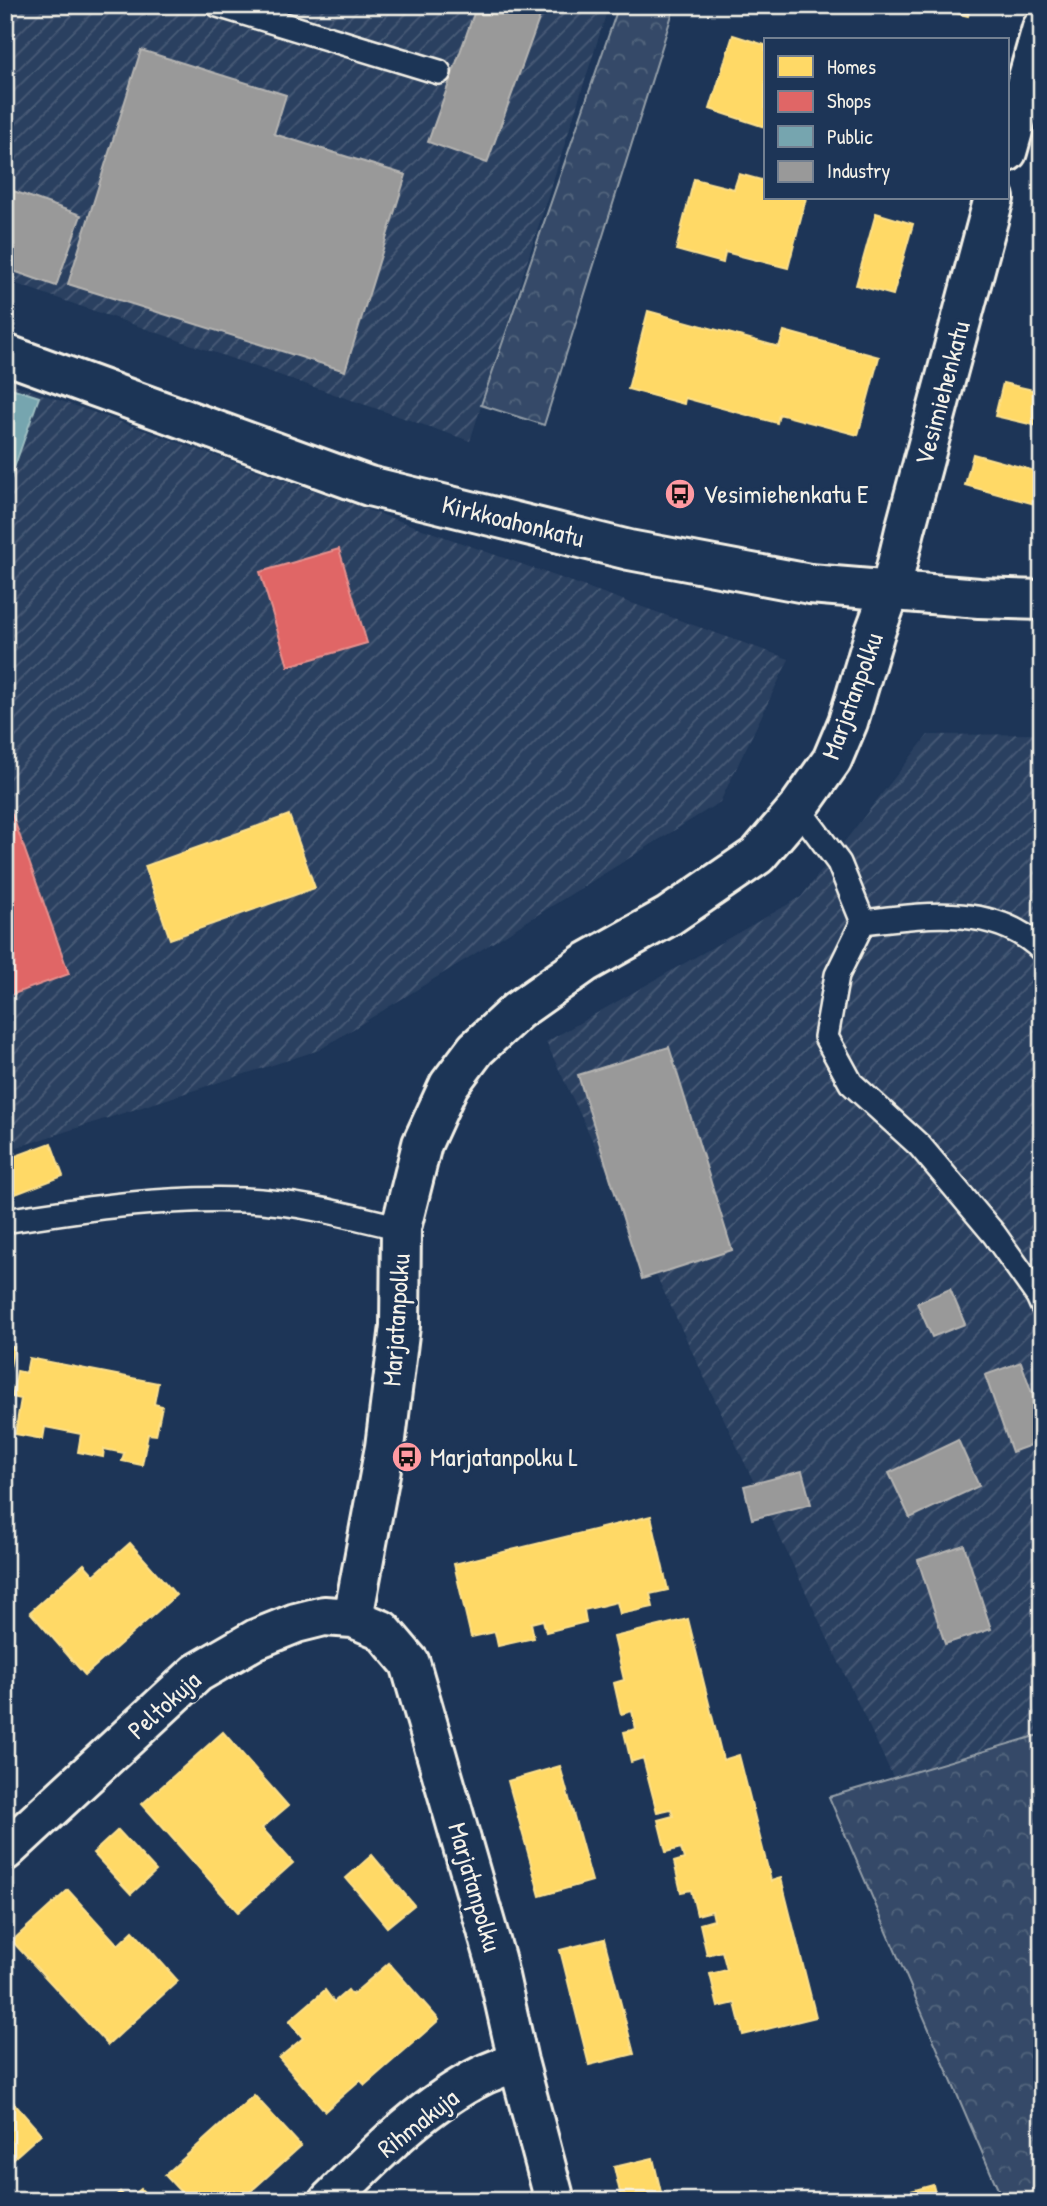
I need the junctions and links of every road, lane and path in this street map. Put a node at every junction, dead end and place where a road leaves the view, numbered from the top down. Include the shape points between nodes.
1 (218, 5) edge
2 (1042, 28) edge
3 (439, 72) dead end
4 (1009, 145) edge
5 (993, 200) edge
6 (5, 354) edge
7 (891, 589) junction
8 (1042, 600) edge
9 (798, 808) junction
10 (863, 922) junction
11 (1042, 950) edge
12 (11, 1220) dead end
13 (401, 1228) junction
14 (1042, 1305) edge
15 (353, 1618) junction
16 (5, 1851) edge
17 (518, 2061) junction
18 (329, 2201) edge
19 (555, 2201) edge

1 - 3 lane
2 - 4 street
5 - 7 street, Vesimiehenkatu
6 - 7 street, Kirkkoahonkatu via 369,486 629,550 810,584
7 - 8 street, Kirkkoahonkatu
7 - 9 street, Marjatanpolku via 832,760
9 - 10 lane via 839,863
9 - 13 street, Marjatanpolku via 758,855 669,916 585,963 517,1011 476,1049 449,1085 422,1144
10 - 11 lane via 934,914 995,921
10 - 14 lane via 837,975 826,1037 851,1083 920,1146 994,1234
12 - 13 lane via 93,1207 245,1200 322,1209
13 - 15 street, Marjatanpolku via 400,1326 385,1447
15 - 16 street, Peltokuja via 324,1616 296,1623 256,1639 197,1673
15 - 17 street, Marjatanpolku via 382,1630 410,1663 495,1958
17 - 18 street, Rihmakuja via 482,2075 436,2104 374,2155
17 - 19 street, Marjatanpolku

